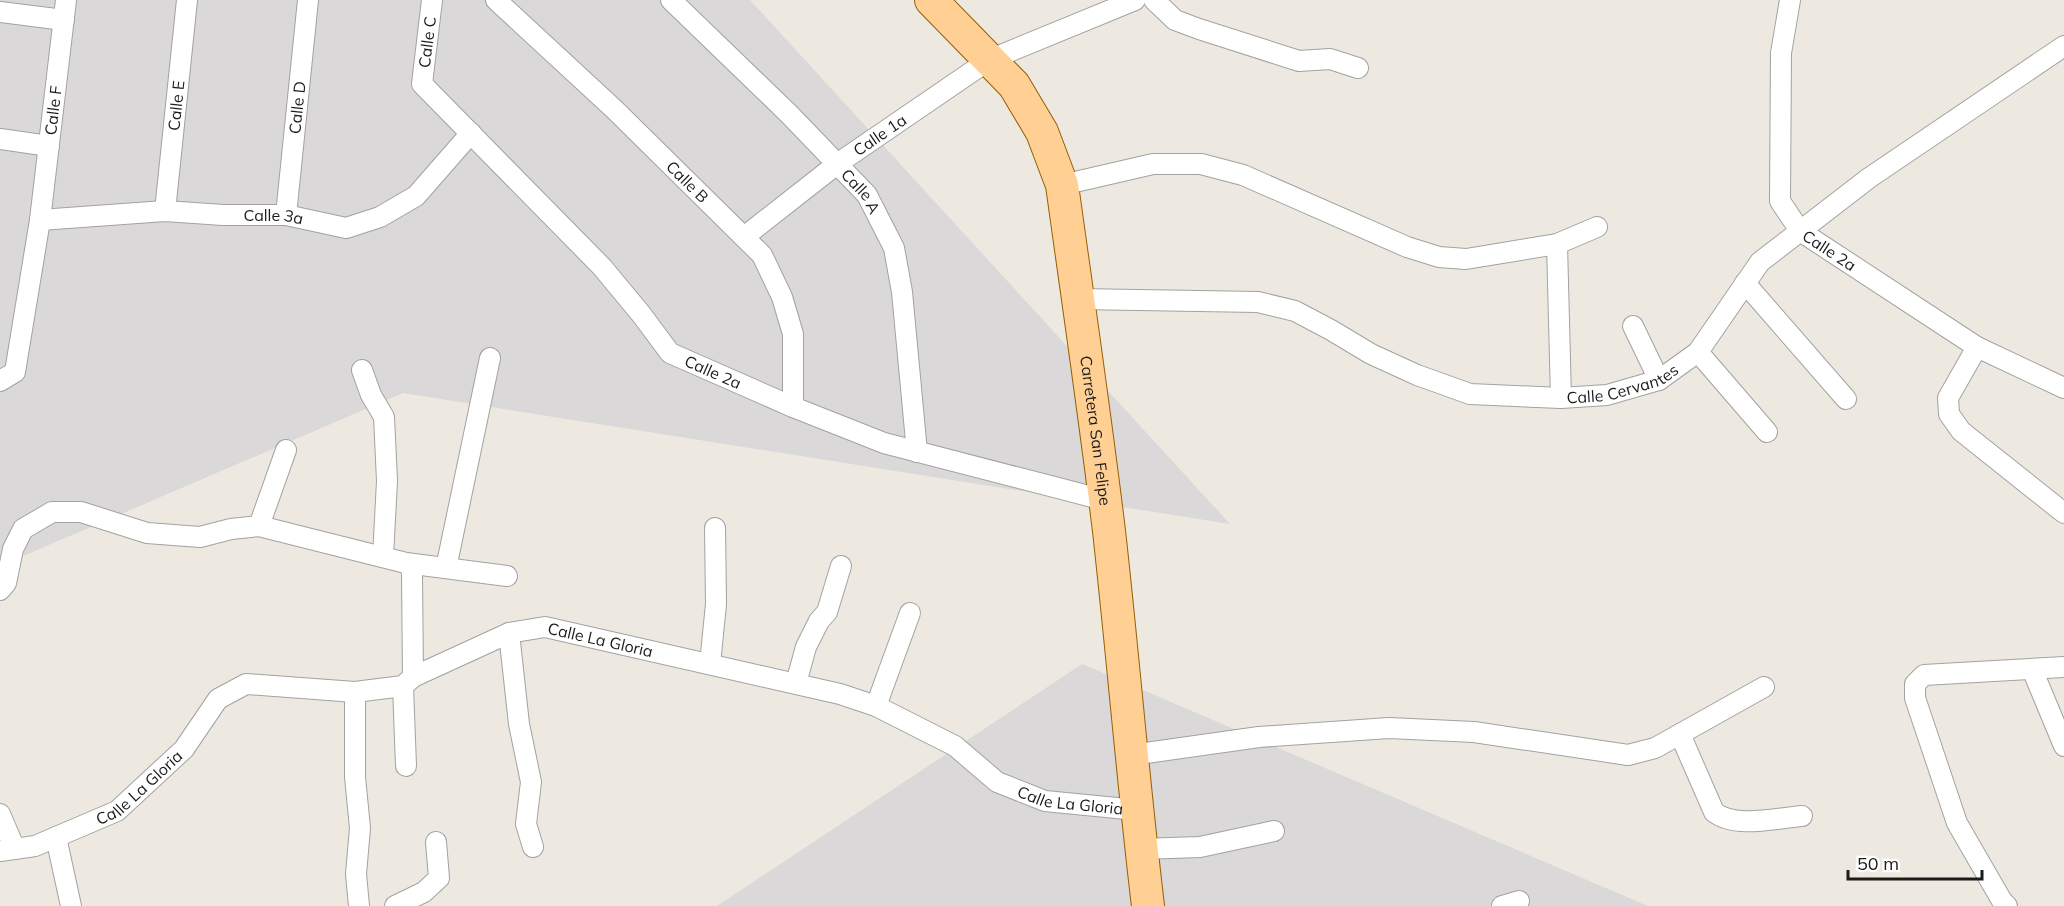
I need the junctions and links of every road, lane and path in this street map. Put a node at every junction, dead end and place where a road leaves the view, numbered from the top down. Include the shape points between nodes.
1 (66, 0) edge
2 (187, 0) edge
3 (308, 0) edge
4 (432, 0) edge
5 (496, 0) edge
6 (671, 0) edge
7 (931, 0) edge
8 (1135, 0) edge
9 (1154, 0) edge
10 (1790, 0) edge
11 (0, 12) edge
12 (64, 20) junction
13 (2064, 46) edge
14 (989, 60) junction
15 (1358, 68) dead end
16 (422, 84) joint
17 (471, 133) junction
18 (0, 139) edge
19 (49, 146) junction
20 (837, 164) junction
21 (1062, 185) junction
22 (165, 211) junction
23 (286, 215) junction
24 (40, 220) junction
25 (1597, 227) dead end
26 (1800, 231) junction
27 (744, 237) junction
28 (1557, 244) junction
29 (1745, 282) junction
30 (1078, 299) junction
31 (1633, 326) dead end
32 (1977, 347) junction
33 (1698, 352) junction
34 (490, 358) dead end
35 (362, 370) dead end
36 (8, 377) edge
37 (1659, 380) junction
38 (2064, 388) edge
39 (1561, 398) junction
40 (1846, 399) dead end
41 (793, 407) junction
42 (1767, 432) dead end
43 (286, 450) dead end
44 (917, 452) junction
45 (1104, 500) junction
46 (2064, 513) edge
47 (259, 526) junction
48 (715, 528) dead end
49 (383, 557) junction
50 (406, 562) junction
51 (841, 566) dead end
52 (446, 568) junction
53 (507, 576) dead end
54 (0, 590) edge
55 (910, 613) dead end
56 (509, 633) junction
57 (710, 664) junction
58 (2064, 667) edge
59 (2032, 669) junction
60 (408, 682) junction
61 (796, 683) junction
62 (1764, 687) dead end
63 (355, 692) junction
64 (876, 706) junction
65 (1680, 734) junction
66 (2064, 746) edge
67 (1132, 755) junction
68 (406, 766) dead end
69 (1137, 810) junction
70 (0, 814) edge
71 (1802, 816) dead end
72 (1274, 831) dead end
73 (56, 837) junction
74 (436, 842) dead end
75 (533, 847) dead end
76 (1141, 849) junction
77 (8, 850) edge
78 (71, 906) edge
79 (359, 906) edge
80 (395, 906) edge
81 (1149, 906) edge
82 (2007, 906) edge

1 - 12 street, Calle F
2 - 22 street, Calle E
3 - 23 street, Calle D
4 - 16 street, Calle C
5 - 27 street, Calle B
6 - 20 street, Calle A
7 - 14 main road, Carretera San Felipe
8 - 14 street, Calle 1a
9 - 15 street via 1175,20 1199,29 1299,61 1330,59
10 - 26 street, Calle 2a via 1781,53 1780,201
11 - 12 street
12 - 19 street, Calle F
13 - 26 street, Calle Cervantes via 1869,178
14 - 20 street, Calle 1a
14 - 21 main road, Carretera San Felipe via 1014,85 1042,132
16 - 17 street, Calle 2a
17 - 23 street, Calle 3a via 416,196 380,217 346,228
17 - 41 street, Calle 2a via 602,267 670,353
18 - 19 street
19 - 24 street, Calle F
20 - 27 street, Calle 1a
20 - 44 street, Calle A via 867,195 894,248 902,292
21 - 28 street via 1153,164 1201,164 1243,175 1407,247 1439,257 1466,259
21 - 30 main road, Carretera San Felipe
22 - 23 street, Calle 3a
22 - 24 street, Calle 3a
24 - 36 street, Calle F
25 - 28 street
26 - 29 street, Calle Cervantes via 1760,262
26 - 32 street, Calle 2a
27 - 41 street, Calle B via 762,255 782,297 793,334
28 - 39 street
29 - 33 street, Calle Cervantes
29 - 40 street
30 - 39 street, Calle Cervantes via 1258,302 1295,311 1371,354 1470,394
30 - 45 main road, Carretera San Felipe
31 - 37 street
32 - 38 street, Calle 2a
32 - 46 street via 1948,398 1949,414 1961,431
33 - 37 street, Calle Cervantes
33 - 42 street
34 - 52 street
35 - 49 street via 384,417 387,481
37 - 39 street, Calle Cervantes via 1608,395
41 - 44 street, Calle 2a
43 - 47 street
44 - 45 street, Calle 2a
45 - 67 main road, Carretera San Felipe
47 - 49 street
47 - 54 street via 200,537 147,533 81,512 52,512 23,529 13,549 6,583
48 - 57 street via 716,604
49 - 50 street
50 - 52 street
50 - 60 street via 412,574
51 - 61 street via 826,612 806,647
52 - 53 street
55 - 64 street
56 - 57 street, Calle La Gloria via 544,627
56 - 60 street, Calle La Gloria
56 - 75 street via 519,724 531,782 526,824
57 - 61 street, Calle La Gloria
58 - 59 street
59 - 66 street
59 - 82 street via 1924,675 1915,684 1915,698 1957,823
60 - 63 street, Calle La Gloria
60 - 68 street
61 - 64 street, Calle La Gloria
62 - 65 street
63 - 73 street, Calle La Gloria via 246,684 218,699 183,749 117,811
63 - 79 street
64 - 69 street, Calle La Gloria via 955,746 997,782 1045,801
65 - 67 street via 1656,748 1628,756 1474,732 1389,728 1259,737
65 - 71 street via 1714,812 1722,819
67 - 69 main road, Carretera San Felipe
69 - 76 main road, Carretera San Felipe
70 - 77 street
72 - 76 street via 1200,847
73 - 77 street, Calle La Gloria via 35,846
73 - 78 street
74 - 80 street via 439,878 424,892
76 - 81 main road, Carretera San Felipe

